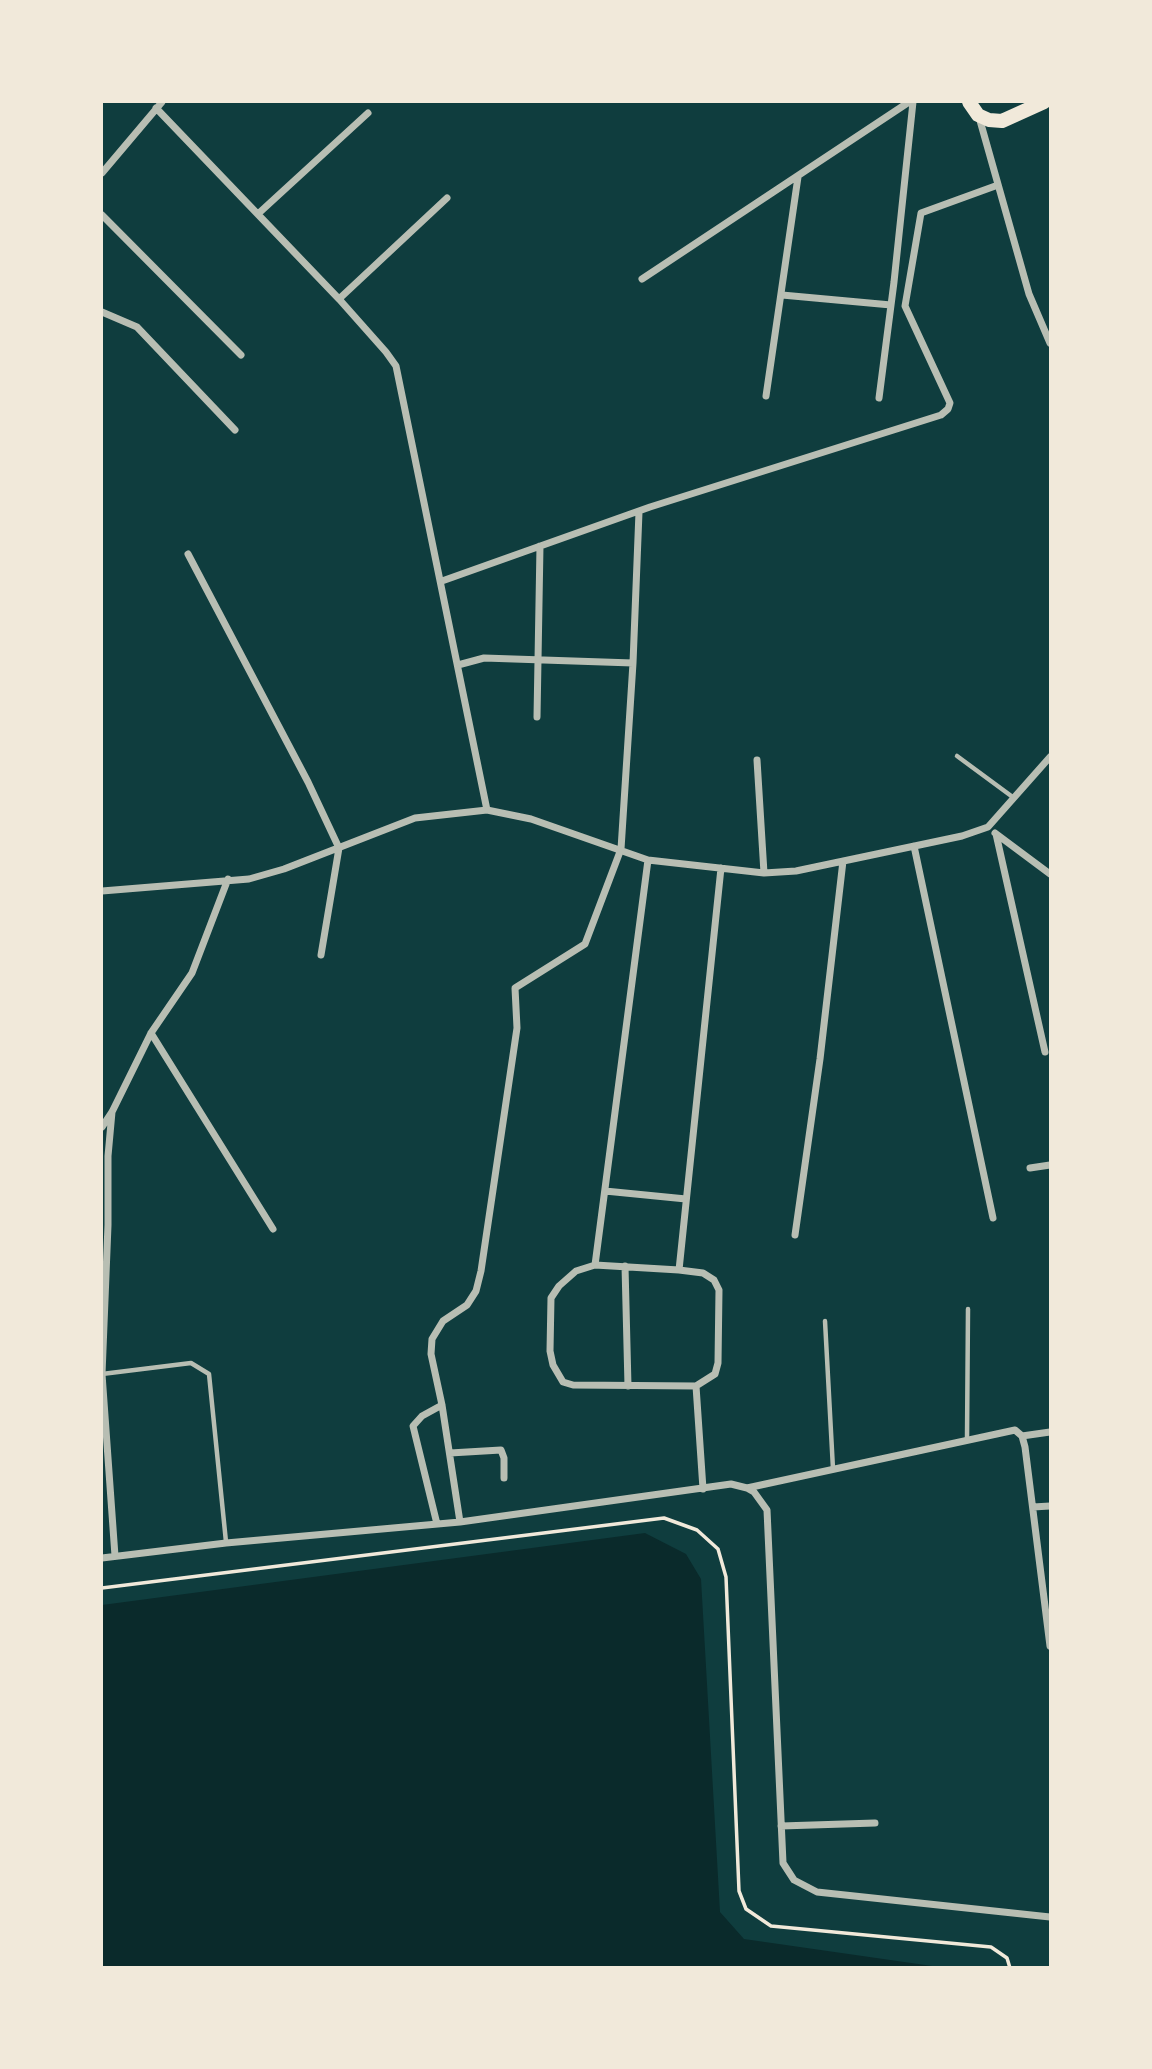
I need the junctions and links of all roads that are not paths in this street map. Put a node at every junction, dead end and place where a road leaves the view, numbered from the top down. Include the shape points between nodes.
1 (911, 102) edge
2 (969, 102) edge
3 (1044, 102) edge
4 (159, 104) edge
5 (368, 113) dead end
6 (978, 115) junction
7 (103, 169) edge
8 (798, 177) junction
9 (998, 185) junction
10 (447, 198) dead end
11 (259, 213) junction
12 (102, 215) edge
13 (642, 279) dead end
14 (782, 295) junction
15 (340, 299) junction
16 (891, 305) junction
17 (102, 312) edge
18 (1051, 343) edge
19 (241, 355) dead end
20 (766, 396) dead end
21 (879, 398) dead end
22 (235, 430) dead end
23 (639, 512) junction
24 (540, 546) junction
25 (188, 554) dead end
26 (442, 581) junction
27 (538, 660) junction
28 (634, 663) junction
29 (458, 665) junction
30 (537, 718) dead end
31 (957, 756) dead end
32 (1051, 757) edge
33 (757, 760) dead end
34 (1014, 799) junction
35 (487, 810) junction
36 (988, 827) junction
37 (996, 834) junction
38 (915, 846) junction
39 (339, 848) junction
40 (621, 849) junction
41 (648, 860) junction
42 (843, 861) junction
43 (721, 868) junction
44 (764, 873) junction
45 (1051, 874) edge
46 (228, 879) junction
47 (102, 891) edge
48 (321, 955) dead end
49 (151, 1033) junction
50 (1045, 1052) dead end
51 (112, 1112) junction
52 (102, 1127) edge
53 (1051, 1165) edge
54 (1030, 1168) dead end
55 (605, 1191) junction
56 (686, 1199) junction
57 (993, 1218) dead end
58 (273, 1229) dead end
59 (795, 1235) dead end
60 (595, 1265) junction
61 (625, 1266) junction
62 (679, 1270) junction
63 (968, 1309) dead end
64 (825, 1321) dead end
65 (102, 1374) edge
66 (696, 1385) junction
67 (628, 1386) junction
68 (442, 1405) junction
69 (1051, 1432) edge
70 (1022, 1436) junction
71 (967, 1439) junction
72 (450, 1453) junction
73 (833, 1469) junction
74 (504, 1478) dead end
75 (747, 1488) junction
76 (703, 1489) junction
77 (1051, 1506) edge
78 (1033, 1507) junction
79 (460, 1522) junction
80 (437, 1524) junction
81 (226, 1543) junction
82 (115, 1556) junction
83 (102, 1558) edge
84 (1051, 1646) edge
85 (875, 1823) dead end
86 (781, 1825) junction
87 (1051, 1917) edge

1 - 8 street
1 - 16 street
2 - 6 main road
3 - 6 main road via 1002,121
4 - 7 street
4 - 11 street
5 - 11 street
6 - 9 street
8 - 13 street
8 - 14 street
9 - 18 street via 1029,294
9 - 23 street via 921,213 905,306 950,403 948,409
10 - 15 street
11 - 15 street
12 - 19 street
14 - 16 street
14 - 20 street
15 - 26 street via 396,366
16 - 21 street
17 - 22 street via 136,327
23 - 24 street
23 - 28 street
24 - 26 street
24 - 27 street
25 - 39 street
26 - 29 street
27 - 28 street
27 - 29 street via 484,658
27 - 30 street
28 - 40 street
29 - 35 street
31 - 34 lane
32 - 34 street
33 - 44 street
34 - 36 street
35 - 39 street via 415,818
35 - 40 street via 531,819
36 - 37 street
36 - 38 street
37 - 45 street
37 - 50 street
38 - 42 street
38 - 57 street
39 - 46 street via 249,879
39 - 48 street
40 - 41 street
40 - 68 street via 585,944 515,988 517,1028 481,1271 467,1305 443,1321 432,1339
41 - 43 street
41 - 55 street
42 - 44 street
42 - 59 street
43 - 44 street
43 - 56 street
46 - 47 street
46 - 49 street via 191,973
49 - 51 street
49 - 58 street
51 - 52 street
51 - 65 street
53 - 54 street
55 - 56 street
55 - 60 street
56 - 62 street
60 - 61 street
60 - 67 street via 576,1271 551,1298 553,1365 563,1382 573,1385
61 - 62 street
61 - 67 street
62 - 66 street via 703,1273 719,1290 719,1363 715,1374
63 - 71 lane
64 - 73 lane
65 - 81 lane via 191,1363 209,1374
65 - 82 street
66 - 67 street
66 - 76 street
68 - 72 street
68 - 80 street via 413,1426
69 - 70 street
70 - 71 street via 1015,1430
70 - 78 street
71 - 73 street
72 - 74 street via 501,1450
72 - 79 street
73 - 75 street
75 - 76 street via 731,1484
75 - 86 street via 767,1510
76 - 79 street
77 - 78 street
78 - 84 street
79 - 80 street
80 - 81 street
81 - 82 street
82 - 83 street
85 - 86 street
86 - 87 street via 783,1863 794,1880 817,1892

